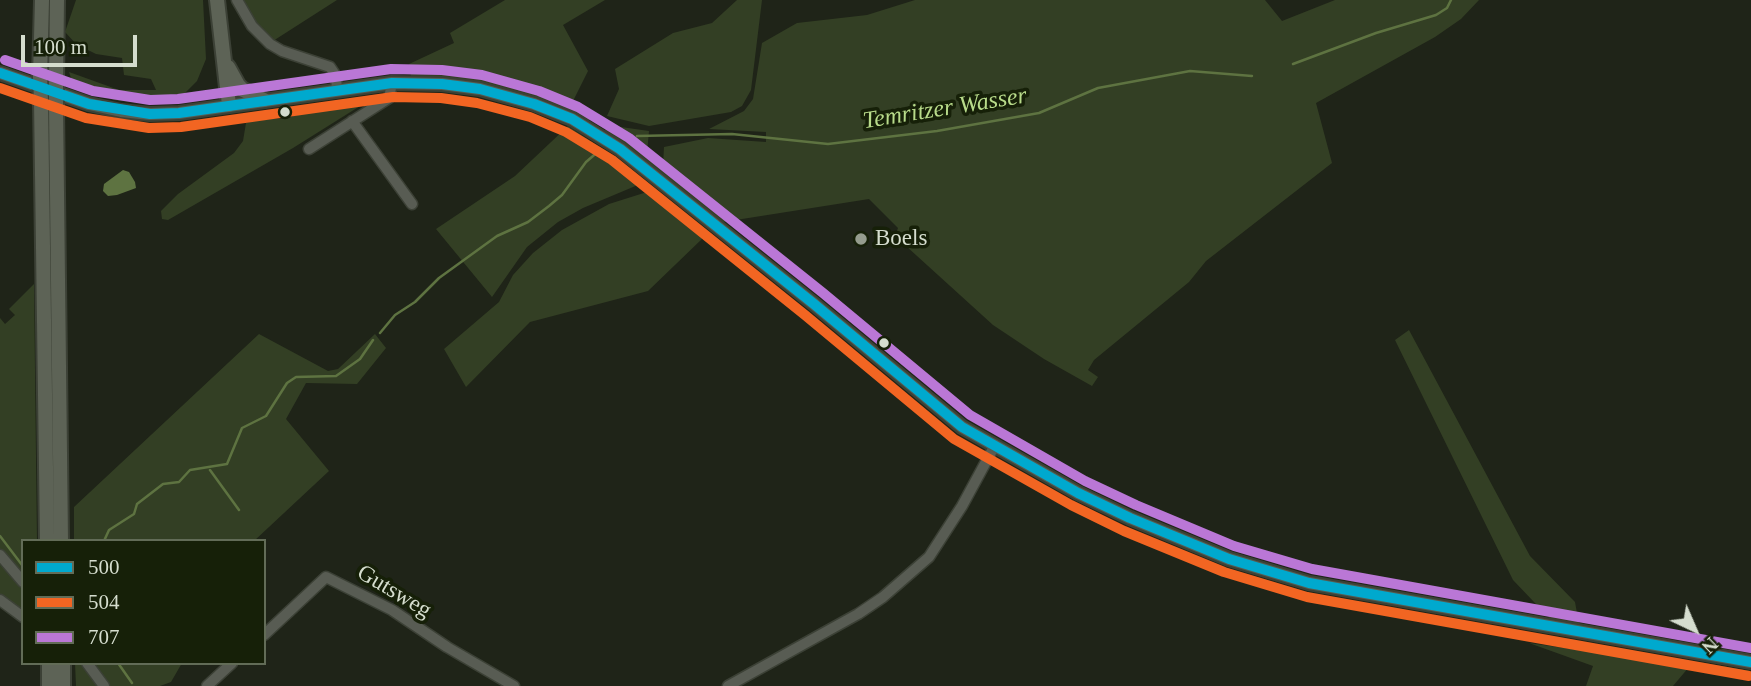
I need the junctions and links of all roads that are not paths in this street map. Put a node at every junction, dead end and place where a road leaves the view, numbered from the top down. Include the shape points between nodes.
1 (42, 0) edge
2 (57, 0) edge
3 (217, 0) edge
4 (236, 0) edge
5 (224, 59) junction
6 (0, 73) edge
7 (392, 83) junction
8 (337, 90) junction
9 (264, 100) junction
10 (229, 105) junction
11 (352, 121) junction
12 (309, 149) dead end
13 (412, 204) dead end
14 (994, 447) junction
15 (47, 539) edge
16 (61, 539) edge
17 (0, 555) edge
18 (21, 580) edge
19 (0, 600) edge
20 (21, 616) edge
21 (266, 633) edge
22 (1751, 662) edge
23 (48, 665) edge
24 (62, 665) edge
25 (89, 665) edge
26 (230, 665) edge
27 (49, 686) edge
28 (63, 686) edge
29 (104, 686) edge
30 (207, 686) edge
31 (514, 686) edge
32 (728, 686) edge

1 - 15 highway, bridge
2 - 16 highway, bridge
3 - 5 highway
4 - 8 street via 270,44 330,67
5 - 9 highway via 238,85
5 - 10 highway
6 - 10 main road via 121,111 179,113
7 - 8 main road
7 - 11 street via 389,98
7 - 14 main road via 480,89 572,119 620,149 952,419
8 - 9 main road
9 - 10 main road
11 - 12 street
11 - 13 street
14 - 22 main road via 1130,518 1271,572 1351,592
14 - 32 street via 929,557 859,614
17 - 18 street
19 - 20 street
21 - 31 street, Gutsweg via 326,577 392,610
23 - 27 highway
24 - 28 highway
25 - 29 street
26 - 30 street

